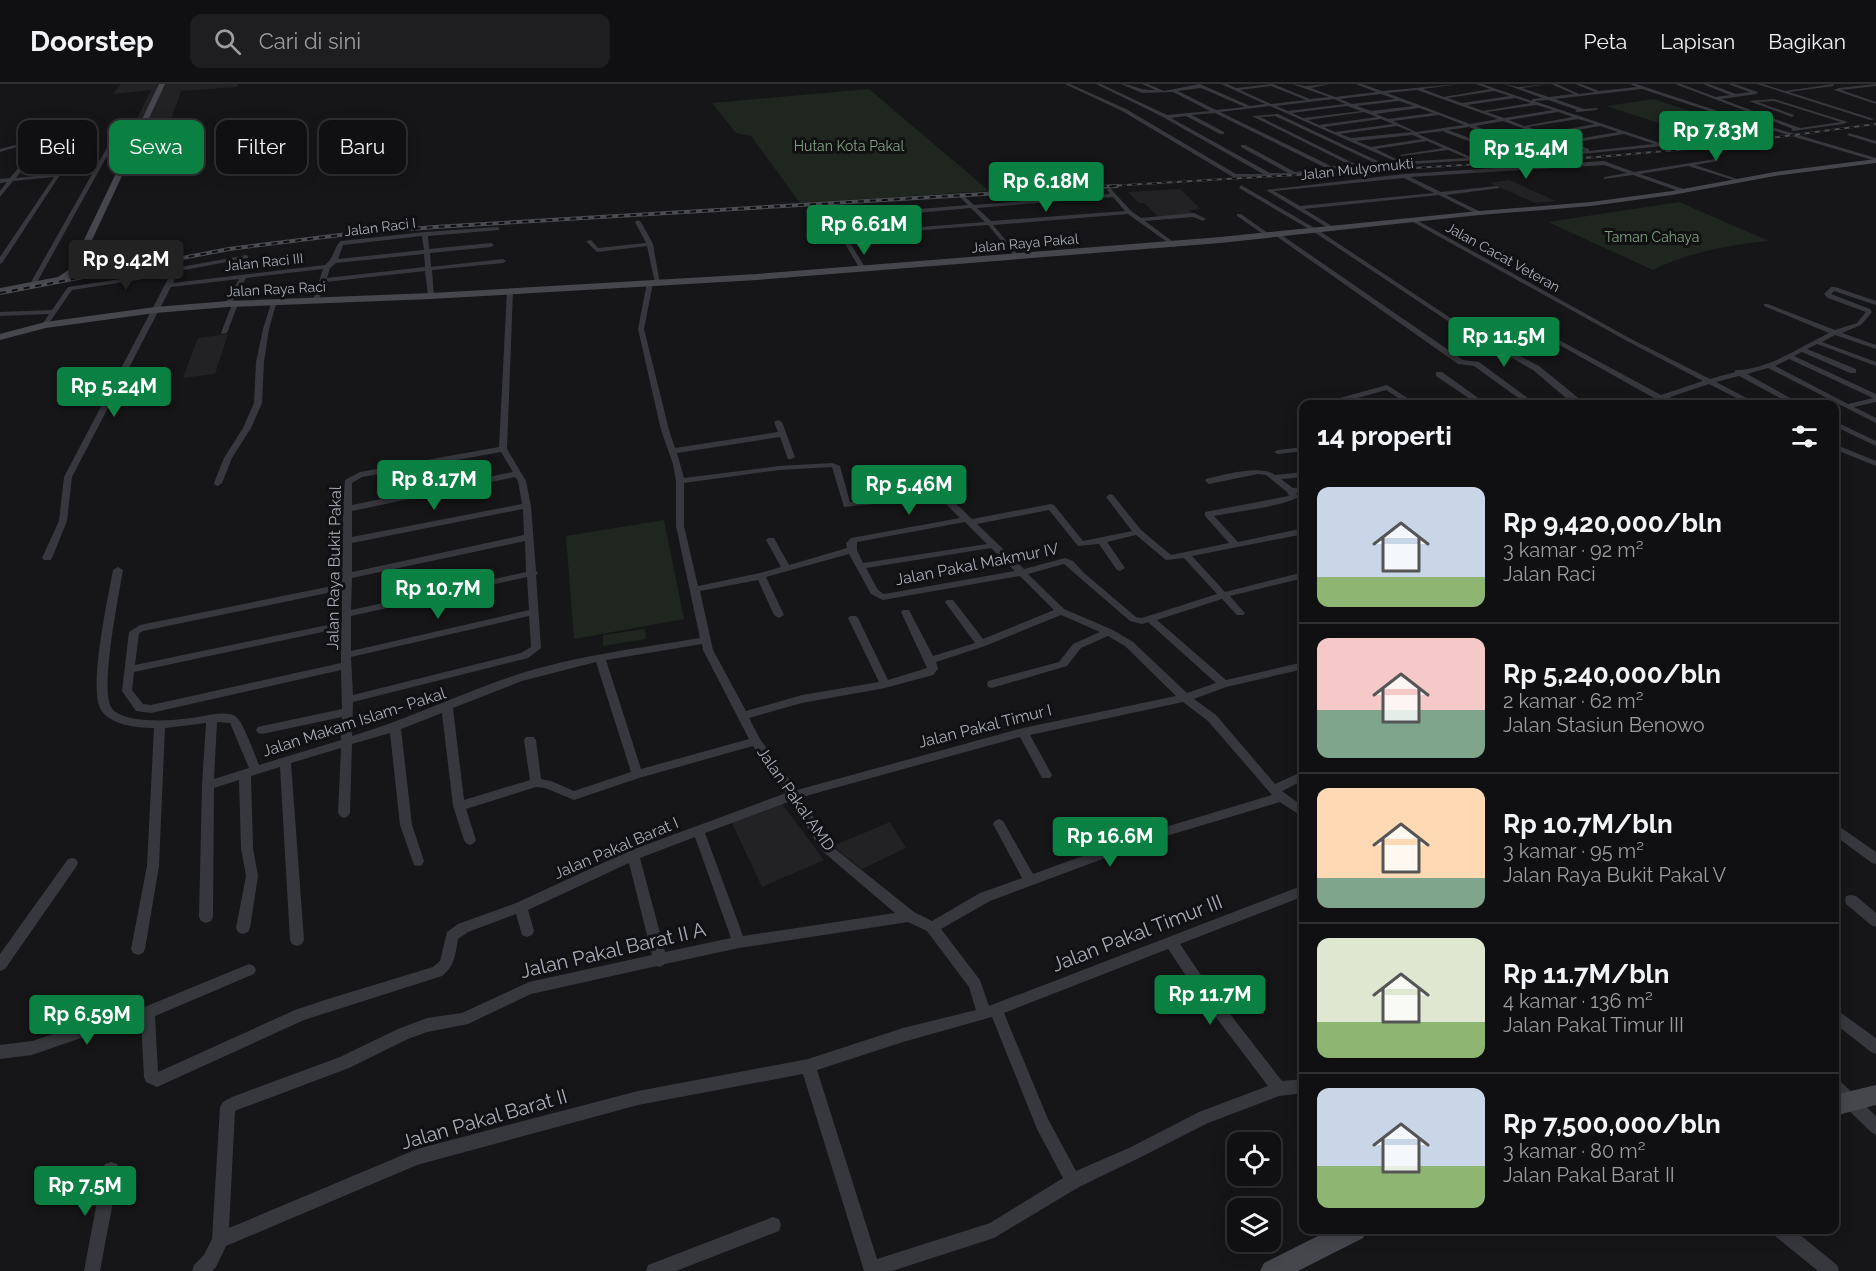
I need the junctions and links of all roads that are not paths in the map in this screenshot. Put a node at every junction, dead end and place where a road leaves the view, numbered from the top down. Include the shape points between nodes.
1 (162, 84) edge
2 (1067, 84) edge
3 (1112, 84) edge
4 (1123, 84) edge
5 (1144, 84) edge
6 (1167, 84) edge
7 (1197, 84) edge
8 (1223, 84) edge
9 (1270, 84) edge
10 (1294, 84) edge
11 (1328, 84) edge
12 (1358, 84) edge
13 (1365, 84) edge
14 (1404, 84) edge
15 (1437, 84) edge
16 (1457, 84) edge
17 (1479, 84) edge
18 (1506, 84) edge
19 (1547, 84) edge
20 (1553, 84) edge
21 (1577, 84) edge
22 (1604, 84) edge
23 (1632, 84) edge
24 (1637, 84) edge
25 (1677, 84) edge
26 (1705, 84) edge
27 (1730, 84) edge
28 (1759, 84) edge
29 (1829, 84) edge
30 (1855, 84) edge
31 (1099, 85) edge
32 (1150, 86) junction
33 (1203, 86) junction
34 (1532, 86) junction
35 (1870, 86) edge
36 (1414, 87) junction
37 (1516, 87) junction
38 (1305, 88) junction
39 (1645, 88) junction
40 (1236, 89) junction
41 (1381, 90) junction
42 (1395, 90) junction
43 (1496, 90) junction
44 (1622, 90) junction
45 (1160, 91) junction
46 (1174, 91) junction
47 (1286, 91) junction
48 (1274, 92) dead end
49 (1782, 92) junction
50 (1217, 93) junction
51 (1601, 93) junction
52 (1207, 94) dead end
53 (1263, 94) dead end
54 (1197, 95) dead end
55 (1251, 95) junction
56 (1580, 95) junction
57 (1329, 96) junction
58 (1413, 96) dead end
59 (1737, 96) junction
60 (1853, 96) junction
61 (1188, 97) junction
62 (1516, 97) junction
63 (1561, 97) junction
64 (1443, 98) junction
65 (1549, 98) junction
66 (1713, 98) junction
67 (1838, 98) dead end
68 (1233, 99) junction
69 (1307, 99) junction
70 (1401, 99) junction
71 (1222, 100) dead end
72 (1530, 101) junction
73 (1212, 102) dead end
74 (1538, 103) junction
75 (1203, 104) junction
76 (1269, 104) junction
77 (1876, 104) edge
78 (1348, 105) junction
79 (1462, 105) junction
80 (1248, 106) junction
81 (1420, 106) junction
82 (1866, 106) dead end
83 (1236, 107) junction
84 (1596, 109) dead end
85 (1215, 110) junction
86 (1583, 110) junction
87 (1559, 111) junction
88 (1288, 112) junction
89 (1367, 112) junction
90 (1482, 112) junction
91 (1568, 113) junction
92 (1816, 113) junction
93 (1186, 114) junction
94 (1441, 114) junction
95 (1266, 115) junction
96 (1164, 116) junction
97 (1254, 116) junction
98 (1792, 116) junction
99 (1580, 117) junction
100 (1783, 117) dead end
101 (1471, 118) dead end
102 (1874, 118) edge
103 (1303, 119) junction
104 (1384, 119) junction
105 (1504, 120) junction
106 (1846, 122) junction
107 (1485, 123) junction
108 (1396, 124) junction
109 (1469, 125) junction
110 (1602, 125) junction
111 (1318, 126) junction
112 (1523, 126) junction
113 (1443, 129) junction
114 (1799, 129) junction
115 (1503, 130) dead end
116 (1434, 131) junction
117 (1781, 131) junction
118 (1624, 132) junction
119 (1222, 133) dead end
120 (1334, 133) junction
121 (1415, 133) junction
122 (1544, 134) junction
123 (1320, 135) junction
124 (1849, 135) dead end
125 (1299, 138) junction
126 (1350, 140) junction
127 (1427, 140) junction
128 (1648, 140) junction
129 (1275, 141) junction
130 (1567, 142) junction
131 (1876, 143) edge
132 (15, 146) dead end
133 (1547, 146) dead end
134 (1368, 149) junction
135 (1447, 149) junction
136 (109, 150) edge
137 (0, 151) edge
138 (1426, 151) junction
139 (1590, 151) junction
140 (1569, 154) junction
141 (1402, 155) junction
142 (1549, 155) junction
143 (1387, 157) junction
144 (1516, 157) junction
145 (1501, 158) junction
146 (1474, 160) junction
147 (1716, 160) dead end
148 (1449, 161) junction
149 (1876, 162) edge
150 (1420, 163) junction
151 (1403, 164) junction
152 (1383, 165) junction
153 (1688, 165) junction
154 (1355, 166) junction
155 (1330, 168) junction
156 (1467, 172) junction
157 (18, 173) edge
158 (1308, 173) junction
159 (1294, 174) junction
160 (1634, 174) junction
161 (59, 175) joint
162 (1269, 175) junction
163 (1404, 176) junction
164 (1606, 178) dead end
165 (13, 180) junction
166 (0, 181) edge
167 (1738, 181) junction
168 (1241, 187) dead end
169 (1684, 191) junction
170 (1438, 193) junction
171 (0, 195) edge
172 (961, 195) dead end
173 (826, 207) dead end
174 (973, 207) junction
175 (1300, 208) junction
176 (1129, 212) junction
177 (896, 213) dead end
178 (1479, 213) junction
179 (1239, 215) dead end
180 (1203, 219) dead end
181 (1140, 220) junction
182 (638, 222) dead end
183 (989, 223) junction
184 (858, 224) dead end
185 (1418, 224) junction
186 (496, 229) dead end
187 (1333, 229) junction
188 (1318, 233) junction
189 (424, 234) junction
190 (862, 234) junction
191 (1273, 235) junction
192 (843, 236) junction
193 (589, 241) dead end
194 (491, 244) dead end
195 (650, 244) junction
196 (1174, 245) junction
197 (427, 252) junction
198 (246, 257) dead end
199 (1017, 257) junction
200 (334, 261) junction
201 (503, 261) dead end
202 (0, 262) edge
203 (327, 267) junction
204 (429, 269) junction
205 (863, 269) junction
206 (176, 272) junction
207 (243, 277) junction
208 (323, 280) junction
209 (654, 283) junction
210 (33, 284) junction
211 (168, 285) junction
212 (0, 291) edge
213 (510, 291) junction
214 (431, 296) junction
215 (316, 300) junction
216 (274, 301) junction
217 (1876, 303) edge
218 (232, 304) junction
219 (1766, 305) dead end
220 (1872, 309) edge
221 (155, 310) junction
222 (55, 312) junction
223 (0, 314) edge
224 (45, 325) junction
225 (1531, 327) dead end
226 (224, 333) dead end
227 (1834, 333) junction
228 (0, 337) edge
229 (1817, 342) junction
230 (1876, 347) edge
231 (1803, 350) junction
232 (1791, 357) junction
233 (1876, 364) edge
234 (1769, 366) junction
235 (1853, 371) dead end
236 (1738, 372) junction
237 (1439, 374) dead end
238 (1709, 381) junction
239 (1662, 398) junction
240 (1876, 398) edge
241 (1343, 400) edge
242 (1407, 400) edge
243 (1477, 400) edge
244 (1526, 400) edge
245 (1575, 400) edge
246 (1656, 400) edge
247 (1667, 400) edge
248 (1746, 400) edge
249 (1790, 400) edge
250 (1835, 400) edge
251 (1839, 402) edge
252 (1847, 406) junction
253 (1876, 421) edge
254 (778, 422) dead end
255 (1839, 425) edge
256 (783, 434) junction
257 (1874, 442) edge
258 (1839, 448) edge
259 (503, 449) junction
260 (1299, 450) edge
261 (672, 451) junction
262 (1278, 452) dead end
263 (1847, 452) junction
264 (791, 457) dead end
265 (1876, 464) edge
266 (517, 474) junction
267 (1299, 475) edge
268 (1276, 477) junction
269 (680, 481) junction
270 (1209, 481) dead end
271 (218, 483) dead end
272 (1299, 490) edge
273 (1291, 491) junction
274 (1110, 497) dead end
275 (527, 506) junction
276 (347, 509) junction
277 (973, 520) junction
278 (1138, 532) junction
279 (1299, 532) edge
280 (530, 537) junction
281 (771, 540) dead end
282 (347, 542) junction
283 (1101, 542) junction
284 (1235, 544) junction
285 (995, 545) junction
286 (852, 550) junction
287 (1186, 555) junction
288 (47, 558) dead end
289 (862, 566) junction
290 (786, 568) junction
291 (1120, 568) dead end
292 (118, 570) dead end
293 (1026, 572) junction
294 (533, 573) junction
295 (760, 576) junction
296 (1299, 576) edge
297 (346, 581) junction
298 (696, 589) junction
299 (1224, 596) junction
300 (950, 602) dead end
301 (1061, 611) junction
302 (535, 612) junction
303 (906, 612) dead end
304 (1240, 613) dead end
305 (779, 615) dead end
306 (853, 618) dead end
307 (1149, 618) junction
308 (346, 619) junction
309 (1109, 632) junction
310 (706, 640) junction
311 (981, 644) junction
312 (600, 658) junction
313 (346, 660) junction
314 (930, 660) junction
315 (1299, 666) edge
316 (129, 670) junction
317 (885, 684) junction
318 (992, 684) dead end
319 (1224, 684) junction
320 (1185, 698) junction
321 (348, 706) junction
322 (447, 707) junction
323 (741, 716) junction
324 (212, 718) junction
325 (160, 723) junction
326 (395, 727) junction
327 (262, 730) dead end
328 (1023, 732) junction
329 (530, 740) dead end
330 (756, 741) junction
331 (346, 744) junction
332 (285, 760) junction
333 (250, 772) junction
334 (637, 774) junction
335 (1046, 775) dead end
336 (1299, 778) edge
337 (536, 783) junction
338 (208, 785) junction
339 (1277, 793) junction
340 (794, 795) junction
341 (459, 806) junction
342 (1299, 809) edge
343 (344, 813) dead end
344 (999, 824) dead end
345 (699, 832) junction
346 (1839, 832) edge
347 (470, 840) dead end
348 (633, 855) junction
349 (1876, 859) edge
350 (418, 861) dead end
351 (72, 863) dead end
352 (1030, 881) junction
353 (1299, 892) edge
354 (1851, 900) dead end
355 (521, 907) junction
356 (909, 916) junction
357 (206, 918) dead end
358 (1876, 921) edge
359 (932, 927) junction
360 (243, 928) dead end
361 (527, 931) dead end
362 (297, 940) dead end
363 (1170, 941) junction
364 (739, 942) junction
365 (138, 949) dead end
366 (660, 960) junction
367 (0, 964) edge
368 (249, 970) dead end
369 (148, 1012) junction
370 (990, 1012) junction
371 (1839, 1018) edge
372 (1876, 1047) edge
373 (0, 1052) edge
374 (808, 1066) junction
375 (1299, 1087) edge
376 (1279, 1089) junction
377 (1876, 1095) edge
378 (1843, 1104) edge
379 (1876, 1127) edge
380 (111, 1170) dead end
381 (1073, 1181) junction
382 (773, 1225) dead end
383 (1347, 1234) edge
384 (1785, 1234) edge
385 (220, 1240) junction
386 (1824, 1269) edge
387 (873, 1270) edge
388 (92, 1271) edge
389 (200, 1271) edge
390 (654, 1271) edge
391 (1272, 1271) edge

1 - 210 main road via 74,270 65,277
2 - 162 street via 1124,110 1235,176
3 - 31 street
4 - 45 street via 1142,92
5 - 32 street
6 - 32 street
7 - 33 street
8 - 40 street
9 - 40 street
9 - 47 street
10 - 38 street
11 - 38 street
12 - 41 street
13 - 41 street
14 - 36 street
15 - 36 street
16 - 36 street
17 - 43 street
18 - 37 street
19 - 34 street
20 - 56 street
21 - 51 street
22 - 44 street
23 - 39 street
24 - 39 street
25 - 66 street
26 - 59 street
27 - 59 street via 1757,93
28 - 49 street
29 - 49 street via 1834,86
30 - 35 street
31 - 96 street
32 - 45 street
33 - 46 street
33 - 50 street
34 - 37 street
34 - 63 street
35 - 60 street via 1836,90
36 - 41 street
36 - 42 street
36 - 64 street
37 - 65 street
38 - 57 street
39 - 44 street
39 - 117 street
40 - 55 street
41 - 42 street
41 - 57 street
41 - 70 street
42 - 58 street
43 - 62 street
43 - 64 street
44 - 51 street
45 - 46 street
46 - 61 street
47 - 48 street
47 - 69 street
49 - 102 street
50 - 52 street
50 - 68 street
51 - 56 street
53 - 55 street
54 - 61 street
55 - 76 street
56 - 63 street
57 - 69 street
57 - 78 street
59 - 66 street
60 - 67 street
60 - 77 street
61 - 75 street
62 - 72 street
62 - 79 street
63 - 65 street
64 - 79 street
65 - 72 street
65 - 86 street
66 - 114 street
68 - 71 street
68 - 80 street
69 - 76 street
70 - 78 street
70 - 81 street
72 - 74 street
73 - 75 street
74 - 87 street
74 - 90 street
75 - 85 street
76 - 80 street
76 - 88 street
77 - 82 street
78 - 88 street
78 - 89 street
79 - 90 street
80 - 83 street
80 - 95 street
81 - 89 street
81 - 94 street
83 - 85 street
83 - 97 street
84 - 86 street
85 - 93 street
85 - 96 street
85 - 129 street
86 - 91 street
87 - 91 street
87 - 105 street
88 - 103 street
89 - 103 street
89 - 104 street
90 - 105 street
91 - 99 street
92 - 98 street
92 - 98 street via 1773,99 1751,101
92 - 106 street
93 - 96 street
93 - 119 street
94 - 104 street
94 - 108 street
94 - 109 street
95 - 97 street
95 - 123 street via 1276,115
96 - 162 street
97 - 125 street
98 - 100 street
99 - 110 street
99 - 112 street
101 - 107 street
102 - 106 street
103 - 111 street
104 - 108 street
104 - 111 street
105 - 107 street
105 - 112 street
106 - 114 street
107 - 109 street
107 - 115 street
108 - 120 street
108 - 121 street
109 - 113 street
109 - 142 street
110 - 118 street
110 - 122 street
111 - 120 street
112 - 122 street
113 - 116 street
113 - 144 street
114 - 117 street
116 - 121 street
116 - 145 street
117 - 149 street
118 - 128 street
118 - 130 street
120 - 123 street
120 - 126 street
121 - 126 street
121 - 127 street
122 - 130 street
123 - 152 street
124 - 131 street
125 - 129 street
125 - 154 street
126 - 134 street
127 - 134 street
127 - 135 street
128 - 139 street
128 - 139 street via 1661,145
129 - 155 street
130 - 139 street
132 - 137 street
133 - 140 street
134 - 143 street
135 - 138 street
135 - 146 street
136 - 210 street
138 - 141 street
138 - 148 street
139 - 140 street
140 - 142 street
141 - 143 street
141 - 150 street
142 - 144 street
143 - 151 street
144 - 145 street
145 - 146 street
146 - 148 street
147 - 153 street
148 - 150 street
149 - 167 main road, Jalan Raya Pakal
150 - 151 street
151 - 152 street
152 - 154 street
153 - 160 street
153 - 167 street
154 - 155 street
155 - 158 street
156 - 160 street, Jalan Mulyomukti via 1604,163
156 - 163 street, Jalan Mulyomukti
156 - 170 street, Jalan Mulyomukti via 1497,188
157 - 165 street
158 - 159 street
158 - 159 street via 1253,145 1243,146
159 - 162 street
160 - 164 street
160 - 169 street, Jalan Mulyomukti
161 - 165 street
161 - 202 street
163 - 170 street
163 - 175 street, Jalan Mulyomukti via 1268,189
165 - 166 street
165 - 171 street
167 - 169 main road, Jalan Raya Pakal
168 - 188 street
169 - 178 main road, Jalan Raya Pakal
170 - 175 street, Jalan Mulyomukti
170 - 178 street
172 - 174 street
173 - 192 street
174 - 176 street via 1112,192
174 - 177 street
174 - 183 street
175 - 187 street, Jalan Mulyomukti
176 - 181 street
176 - 183 street
178 - 185 main road, Jalan Raya Pakal
179 - 191 street
180 - 181 street via 1194,215
181 - 196 street
182 - 195 street
183 - 190 street
183 - 199 street
184 - 190 street
185 - 187 main road, Jalan Raya Pakal
185 - 238 street, Jalan Cacat Veteran
186 - 189 street
187 - 188 main road, Jalan Raya Pakal
188 - 191 main road, Jalan Raya Pakal
188 - 245 street via 1458,326 1536,368
189 - 197 street, Jalan Raci I
189 - 200 street, Jalan Raci I via 341,243
190 - 192 street
191 - 196 main road, Jalan Raya Pakal
191 - 244 street via 1461,362 1476,363
192 - 205 street
193 - 195 street via 597,250
194 - 197 street, Jalan Raci I
195 - 209 street
196 - 199 main road, Jalan Raya Pakal
197 - 200 street, Jalan Raci I
197 - 204 street, Jalan Raci I
198 - 206 street via 180,268
199 - 205 main road, Jalan Raya Pakal
200 - 203 street, Jalan Raci I
201 - 204 street
203 - 207 street, Jalan Raci III
203 - 208 street
204 - 208 street
204 - 214 street, Jalan Raci I
205 - 209 main road, Jalan Raya Pakal
206 - 211 street
206 - 222 street via 73,287
207 - 211 street, Jalan Raci III
207 - 218 street
208 - 215 street
209 - 213 main road, Jalan Raya Pakal
209 - 261 street, Jalan Pakal AMD via 641,329
210 - 212 main road
211 - 221 street
213 - 214 main road, Jalan Raya Raci
213 - 259 street
214 - 215 main road, Jalan Raya Raci
215 - 216 main road, Jalan Raya Raci
216 - 218 main road, Jalan Raya Raci
216 - 271 street via 260,362 258,403
217 - 220 street via 1835,288 1827,294
218 - 221 main road, Jalan Raya Raci
218 - 226 street
219 - 227 street
220 - 227 street via 1859,324
221 - 224 main road, Jalan Raya Raci
221 - 288 street via 68,477 63,521
222 - 223 street
222 - 224 street
224 - 228 main road, Jalan Raya Raci
225 - 239 street
227 - 229 street
227 - 230 street
229 - 231 street
229 - 233 street
231 - 232 street
231 - 235 street
232 - 234 street
232 - 240 street
234 - 236 street
234 - 250 street
236 - 238 street
236 - 249 street
237 - 243 street
238 - 239 street
238 - 248 street, Jalan Cacat Veteran
239 - 246 street
239 - 247 street
240 - 252 street
241 - 242 street via 1389,387
251 - 252 street
252 - 253 street
254 - 256 street
255 - 257 street
256 - 261 street
256 - 264 street
257 - 263 street
258 - 263 street
259 - 266 street
259 - 276 street, Jalan Raya Bukit Pakal via 354,477 348,482
260 - 262 street
261 - 269 street, Jalan Pakal AMD
263 - 265 street
266 - 275 street
266 - 276 street
267 - 268 street
268 - 270 street via 1258,472
268 - 273 street
269 - 277 street via 832,465 836,466 847,505 936,494
269 - 298 street, Jalan Pakal AMD via 680,526
272 - 273 street
273 - 284 street via 1293,497 1285,500 1208,514
274 - 278 street
275 - 280 street
275 - 282 street
276 - 282 street, Jalan Raya Bukit Pakal
277 - 283 street via 1051,507 1081,544
277 - 285 street
277 - 286 street via 854,540
278 - 283 street
278 - 287 street via 1167,557
279 - 284 street
280 - 294 street
280 - 297 street
281 - 290 street
282 - 297 street, Jalan Raya Bukit Pakal
283 - 291 street
284 - 287 street
285 - 289 street
285 - 293 street
286 - 289 street
286 - 290 street
287 - 299 street
289 - 293 street, Jalan Pakal Makmur IV via 874,592 883,597
290 - 295 street
292 - 325 street, Jalan Makam Islam- Pakal via 106,639 105,707 115,716 137,723
293 - 301 street
293 - 307 street, Jalan Pakal Makmur IV via 1068,561 1133,619
294 - 302 street
294 - 308 street
295 - 298 street
295 - 305 street
296 - 299 street
297 - 308 street, Jalan Raya Bukit Pakal
297 - 316 street via 140,628 134,632
298 - 310 street, Jalan Pakal AMD
299 - 304 street
299 - 307 street
300 - 311 street
301 - 309 street
301 - 311 street
302 - 313 street
302 - 321 street via 536,648 524,656
303 - 314 street
306 - 317 street
307 - 319 street
308 - 313 street, Jalan Raya Bukit Pakal
308 - 316 street
309 - 318 street via 1077,646 1063,664
309 - 320 street via 1129,644
310 - 312 street, Jalan Makam Islam- Pakal
310 - 323 street, Jalan Pakal AMD
311 - 314 street
312 - 322 street, Jalan Makam Islam- Pakal via 519,678
312 - 334 street
313 - 316 street via 151,709 140,708 127,691
313 - 321 street, Jalan Raya Bukit Pakal
314 - 317 street via 933,669 929,672
315 - 319 street, Jalan Pakal Timur I
317 - 323 street via 808,698
319 - 320 street, Jalan Pakal Timur I
320 - 328 street, Jalan Pakal Timur I
320 - 339 street via 1212,718
321 - 327 street
321 - 331 street, Jalan Raya Bukit Pakal
322 - 326 street, Jalan Makam Islam- Pakal
322 - 341 street
323 - 330 street, Jalan Pakal AMD
324 - 325 street, Jalan Makam Islam- Pakal
324 - 333 street, Jalan Makam Islam- Pakal via 234,721
324 - 338 street
325 - 365 street via 153,866
326 - 331 street, Jalan Makam Islam- Pakal
326 - 350 street via 406,825
328 - 335 street
328 - 340 street, Jalan Pakal Timur I
329 - 337 street
330 - 334 street
330 - 340 street, Jalan Pakal AMD
331 - 332 street, Jalan Makam Islam- Pakal
331 - 343 street, Jalan Raya Bukit Pakal
332 - 333 street, Jalan Makam Islam- Pakal
332 - 362 street
333 - 338 street
333 - 360 street via 247,848 252,876
334 - 337 street via 574,796
336 - 339 street
337 - 341 street
338 - 357 street
339 - 342 street
339 - 352 street
340 - 345 street, Jalan Pakal Barat I
340 - 356 street, Jalan Pakal AMD via 825,847
341 - 347 street
344 - 352 street
345 - 348 street, Jalan Pakal Barat I
345 - 364 street
346 - 349 street
348 - 355 street, Jalan Pakal Barat I
348 - 366 street
351 - 367 street
352 - 359 street via 985,897
353 - 363 street, Jalan Pakal Timur III
354 - 358 street
355 - 361 street
355 - 369 street, Jalan Pakal Barat I via 463,928 452,936 446,964 437,972 309,1012 157,1080 153,1080 150,1072
356 - 359 street, Jalan Pakal AMD
356 - 364 street, Jalan Pakal Barat II A
359 - 370 street, Jalan Pakal AMD via 975,984
363 - 370 street, Jalan Pakal Timur III
363 - 376 street
364 - 366 street, Jalan Pakal Barat II A
366 - 385 street, Jalan Pakal Barat II A via 529,988 463,1019 427,1025 344,1063 232,1104 228,1107
368 - 369 street
369 - 373 street via 32,1048
370 - 374 street
370 - 381 street, Jalan Pakal AMD via 1042,1125
371 - 372 street
374 - 385 street, Jalan Pakal Barat II via 638,1098 417,1157
374 - 387 street
375 - 376 street
376 - 381 street via 1204,1117
377 - 378 main road
378 - 379 street
380 - 388 street
381 - 387 street via 994,1230
382 - 390 street
383 - 391 main road
384 - 386 street
385 - 389 street via 210,1262

